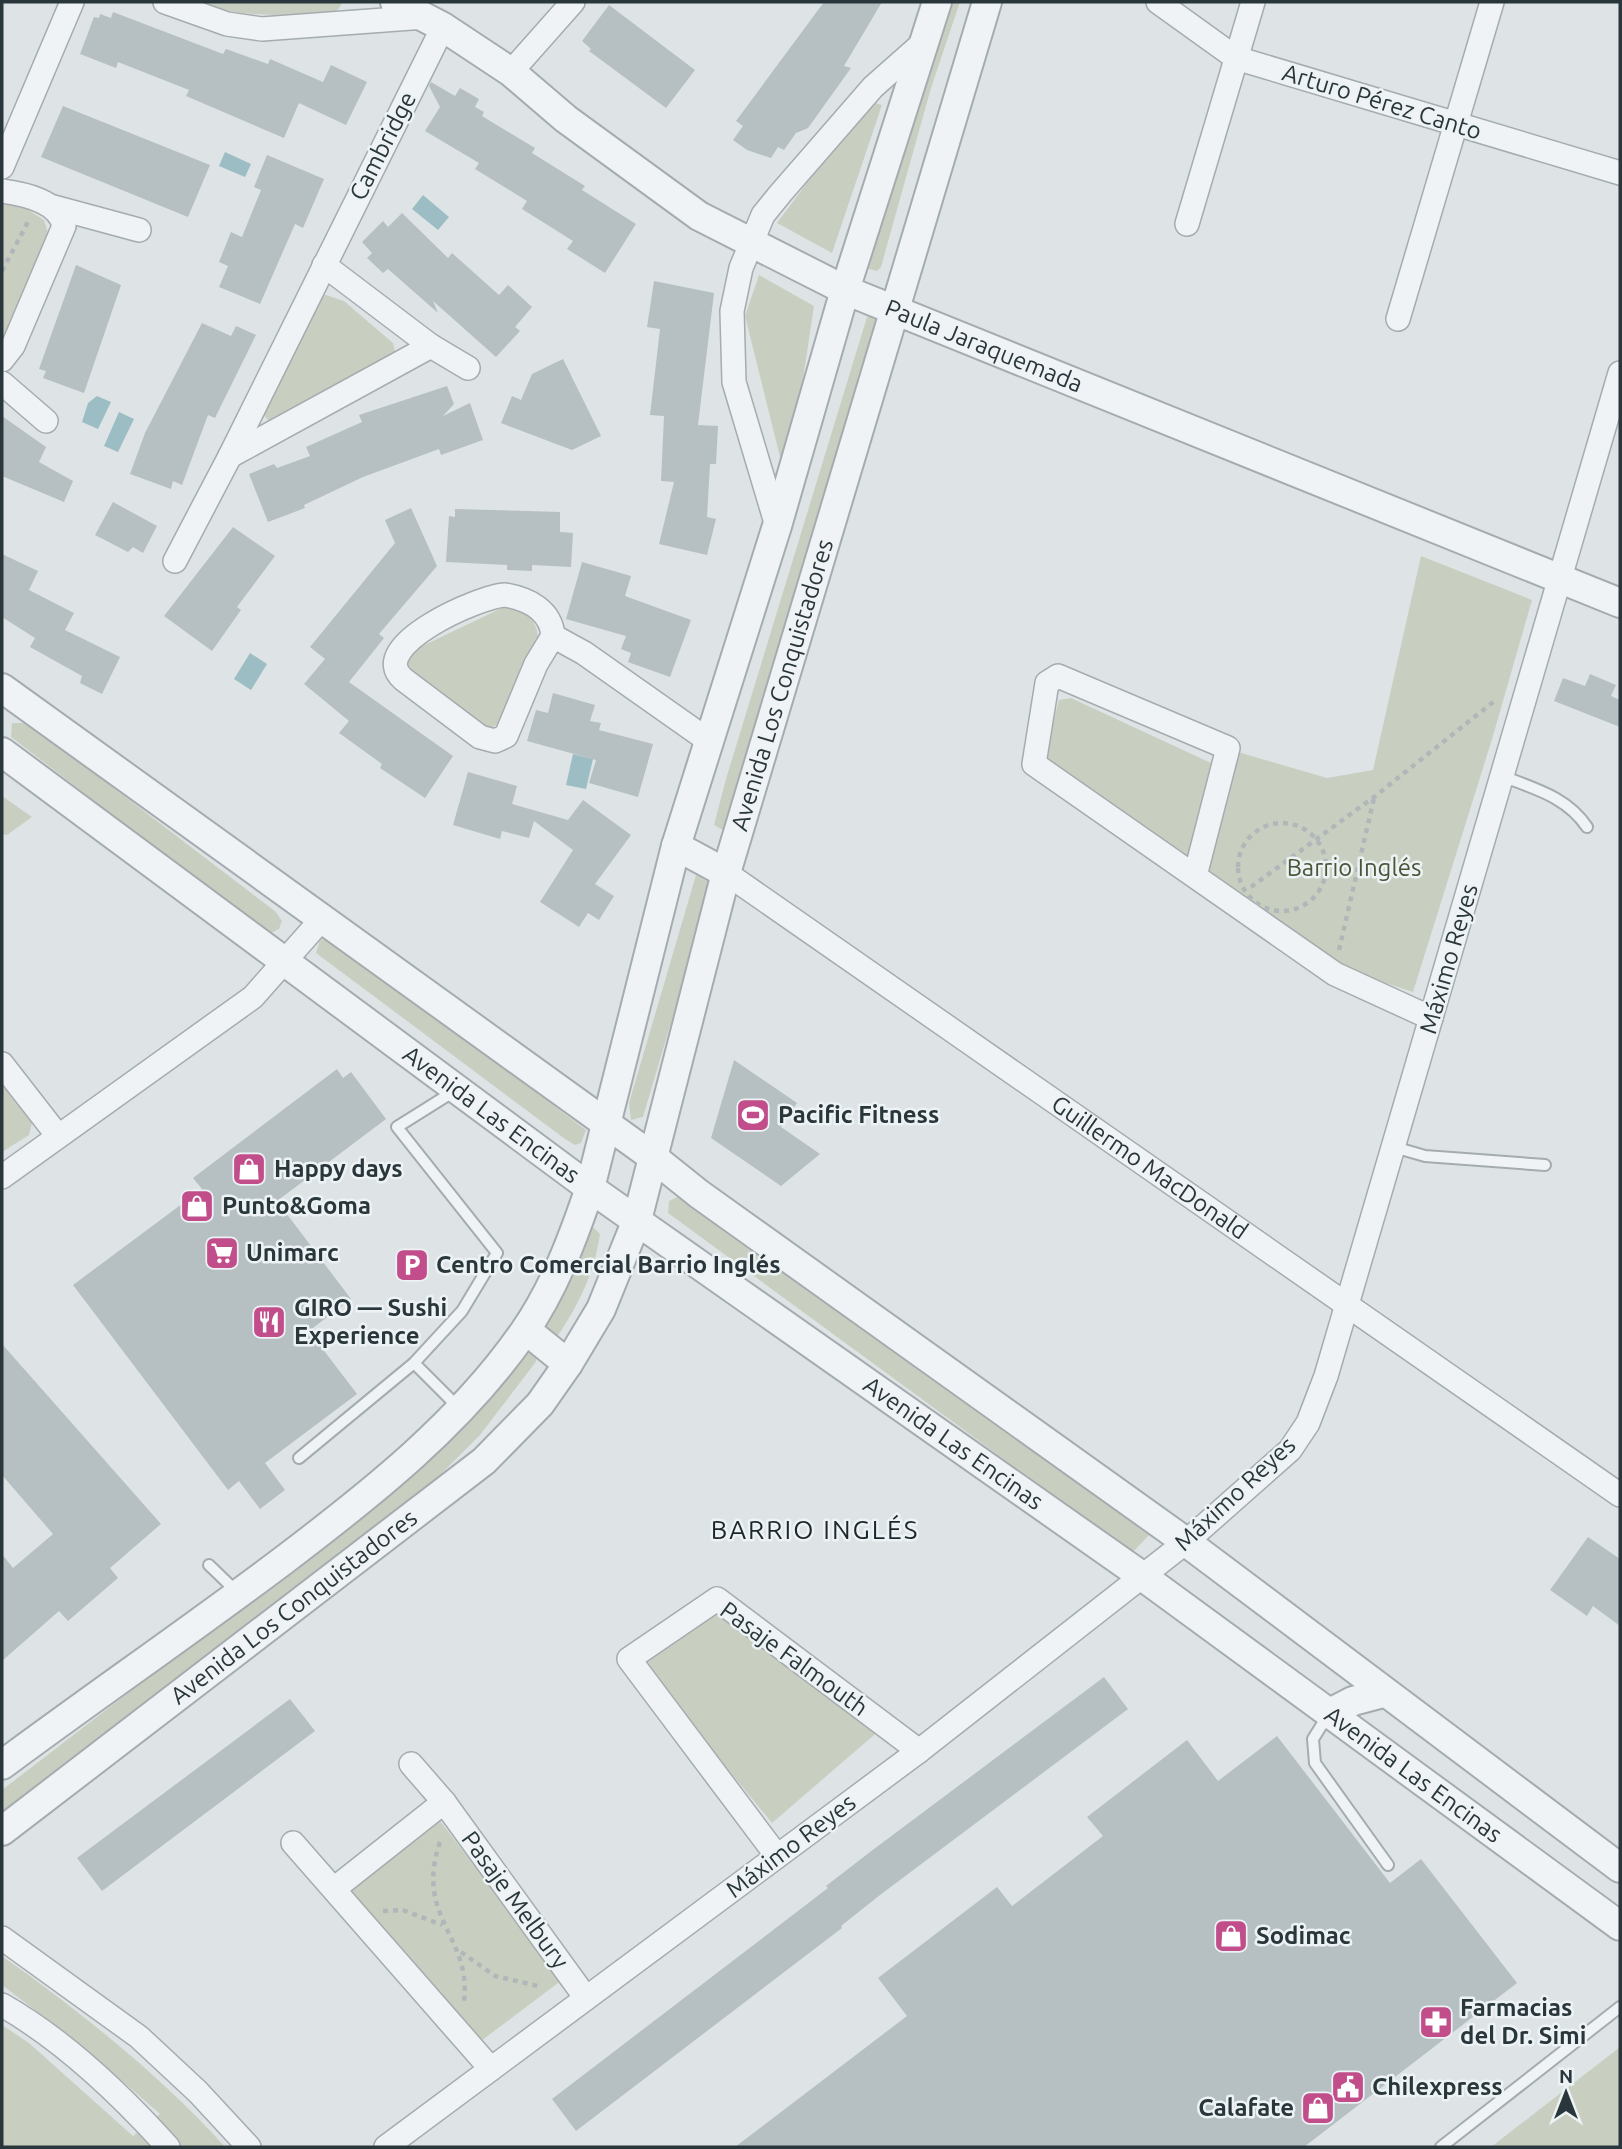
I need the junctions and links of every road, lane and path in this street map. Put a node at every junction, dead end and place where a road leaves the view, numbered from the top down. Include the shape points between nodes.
1 (72, 2) edge
2 (165, 2) edge
3 (396, 2) edge
4 (573, 2) edge
5 (937, 2) edge
6 (987, 2) edge
7 (1158, 2) edge
8 (1253, 2) edge
9 (1492, 2) edge
10 (434, 22) junction
11 (925, 41) junction
12 (1236, 58) junction
13 (511, 72) junction
14 (1456, 124) junction
15 (2, 167) edge
16 (1620, 173) edge
17 (2, 191) edge
18 (43, 210) junction
19 (1187, 224) dead end
20 (139, 230) dead end
21 (749, 243) junction
22 (324, 265) junction
23 (2, 271) edge
24 (845, 290) junction
25 (894, 309) junction
26 (1398, 319) dead end
27 (431, 346) junction
28 (2, 360) edge
29 (468, 368) dead end
30 (1620, 373) edge
31 (2, 383) edge
32 (46, 421) dead end
33 (230, 456) junction
34 (777, 526) junction
35 (174, 561) dead end
36 (1560, 579) junction
37 (1620, 603) edge
38 (553, 636) junction
39 (1506, 693) dead end
40 (4, 694) edge
41 (709, 741) junction
42 (2, 752) edge
43 (1502, 776) junction
44 (1374, 797) junction
45 (1587, 827) dead end
46 (1316, 840) junction
47 (676, 846) junction
48 (726, 873) junction
49 (1195, 876) junction
50 (1238, 896) junction
51 (321, 920) junction
52 (286, 963) junction
53 (1335, 974) junction
54 (1431, 1018) junction
55 (2, 1064) edge
56 (456, 1090) junction
57 (607, 1125) junction
58 (58, 1136) junction
59 (1394, 1147) junction
60 (654, 1158) junction
61 (1545, 1165) dead end
62 (2, 1178) edge
63 (590, 1188) junction
64 (637, 1220) junction
65 (1348, 1305) junction
66 (526, 1330) junction
67 (414, 1363) junction
68 (568, 1364) junction
69 (461, 1410) junction
70 (299, 1458) dead end
71 (1620, 1495) edge
72 (1186, 1542) junction
73 (208, 1565) dead end
74 (1142, 1576) junction
75 (239, 1594) junction
76 (1384, 1693) junction
77 (1330, 1713) junction
78 (919, 1751) junction
79 (411, 1764) dead end
80 (2, 1765) edge
81 (444, 1802) junction
82 (2, 1831) edge
83 (440, 1842) dead end
84 (293, 1843) dead end
85 (778, 1856) junction
86 (1388, 1865) dead end
87 (1620, 1868) edge
88 (334, 1889) junction
89 (372, 1914) dead end
90 (443, 1926) junction
91 (1620, 1926) edge
92 (2, 1938) edge
93 (453, 1943) junction
94 (538, 1986) dead end
95 (586, 1998) junction
96 (2, 2005) edge
97 (1620, 2007) edge
98 (453, 2024) junction
99 (491, 2069) junction
100 (168, 2147) edge
101 (249, 2147) edge
102 (386, 2147) edge
103 (1441, 2147) edge

1 - 15 street
2 - 10 street via 227,24 262,29
3 - 10 street, Paula Jaraquemada
4 - 13 street
5 - 11 street, Avenida Los Conquistadores
6 - 25 street, Avenida Los Conquistadores
7 - 12 street, Arturo Pérez Canto
8 - 12 street
9 - 14 street
10 - 13 street, Paula Jaraquemada
10 - 22 street, Cambridge
11 - 21 street via 873,87 763,215
11 - 24 street, Avenida Los Conquistadores
12 - 14 street, Arturo Pérez Canto
12 - 19 street
13 - 21 street, Paula Jaraquemada via 657,188
14 - 16 street, Arturo Pérez Canto
14 - 26 street
17 - 18 street
18 - 20 street
18 - 23 path
18 - 28 street via 62,216 61,238 13,346
21 - 24 street, Paula Jaraquemada
21 - 34 street via 732,311 734,382
22 - 27 street
22 - 33 street, Cambridge
24 - 25 street, Paula Jaraquemada
24 - 34 street, Avenida Los Conquistadores
25 - 36 street, Paula Jaraquemada
25 - 48 street, Avenida Los Conquistadores
27 - 29 street
27 - 33 street
30 - 36 street, Máximo Reyes
31 - 32 street
33 - 35 street, Cambridge
34 - 41 street, Avenida Los Conquistadores
36 - 37 street, Paula Jaraquemada
36 - 43 street, Máximo Reyes
38 - 38 street via 550,621 534,605 520,597 491,596 411,638 396,658 395,669 480,737 498,741 510,729 536,664
38 - 41 street
39 - 44 path
40 - 51 street, Avenida Las Encinas
41 - 47 street, Avenida Los Conquistadores
42 - 52 street, Avenida Las Encinas
43 - 45 lane via 1558,799
43 - 54 street, Máximo Reyes
44 - 46 path
44 - 53 path
46 - 50 path
46 - 50 path via 1294,825 1268,825 1256,831 1247,840 1238,864
46 - 50 path via 1323,850 1325,876 1313,898 1290,910 1276,910
47 - 48 street, Guillermo MacDonald
47 - 57 street, Avenida Los Conquistadores
48 - 60 street, Avenida Los Conquistadores
48 - 65 street, Guillermo MacDonald
49 - 49 street via 1034,764 1047,683 1058,676 1228,748
49 - 50 street
50 - 53 street
51 - 52 street
51 - 57 street, Avenida Las Encinas
52 - 56 street, Avenida Las Encinas
52 - 58 street via 253,997
53 - 54 street
54 - 59 street, Máximo Reyes
55 - 58 street
56 - 63 street, Avenida Las Encinas
56 - 67 lane via 397,1127 497,1253 462,1311
57 - 60 street, Avenida Las Encinas
57 - 63 street, Avenida Los Conquistadores
58 - 62 street
59 - 61 lane via 1425,1156
59 - 65 street, Máximo Reyes
60 - 64 street, Avenida Los Conquistadores
60 - 72 street, Avenida Las Encinas
63 - 64 street, Avenida Las Encinas
63 - 66 street, Avenida Los Conquistadores via 573,1239
64 - 68 street, Avenida Los Conquistadores via 601,1309
64 - 74 street, Avenida Las Encinas
65 - 71 street, Guillermo MacDonald
65 - 72 street, Máximo Reyes via 1321,1392 1290,1450
66 - 68 street
66 - 69 street, Avenida Los Conquistadores
67 - 69 lane
67 - 70 lane
68 - 82 street, Avenida Los Conquistadores via 540,1404 484,1461
69 - 75 street, Avenida Los Conquistadores via 354,1507
72 - 74 street, Máximo Reyes
72 - 76 street, Avenida Las Encinas
73 - 75 lane
74 - 77 street, Avenida Las Encinas
74 - 78 street, Máximo Reyes
75 - 80 street, Avenida Los Conquistadores
76 - 77 street
76 - 87 street, Avenida Las Encinas
77 - 86 lane via 1313,1739 1315,1763
77 - 91 street, Avenida Las Encinas
78 - 85 street, Máximo Reyes
78 - 85 street, Pasaje Falmouth via 717,1599 629,1658
79 - 81 street, Pasaje Melbury
81 - 88 street
81 - 95 street, Pasaje Melbury
83 - 90 path via 433,1884
84 - 88 street
85 - 95 street, Máximo Reyes
88 - 98 street
89 - 90 path via 403,1910
90 - 93 path
92 - 101 street via 139,2038
93 - 94 path via 486,1972
93 - 98 path via 463,1961 466,1981 464,2002
95 - 99 street, Máximo Reyes
96 - 100 street via 41,2031 133,2108
97 - 103 lane
98 - 99 street
99 - 102 street, Máximo Reyes

